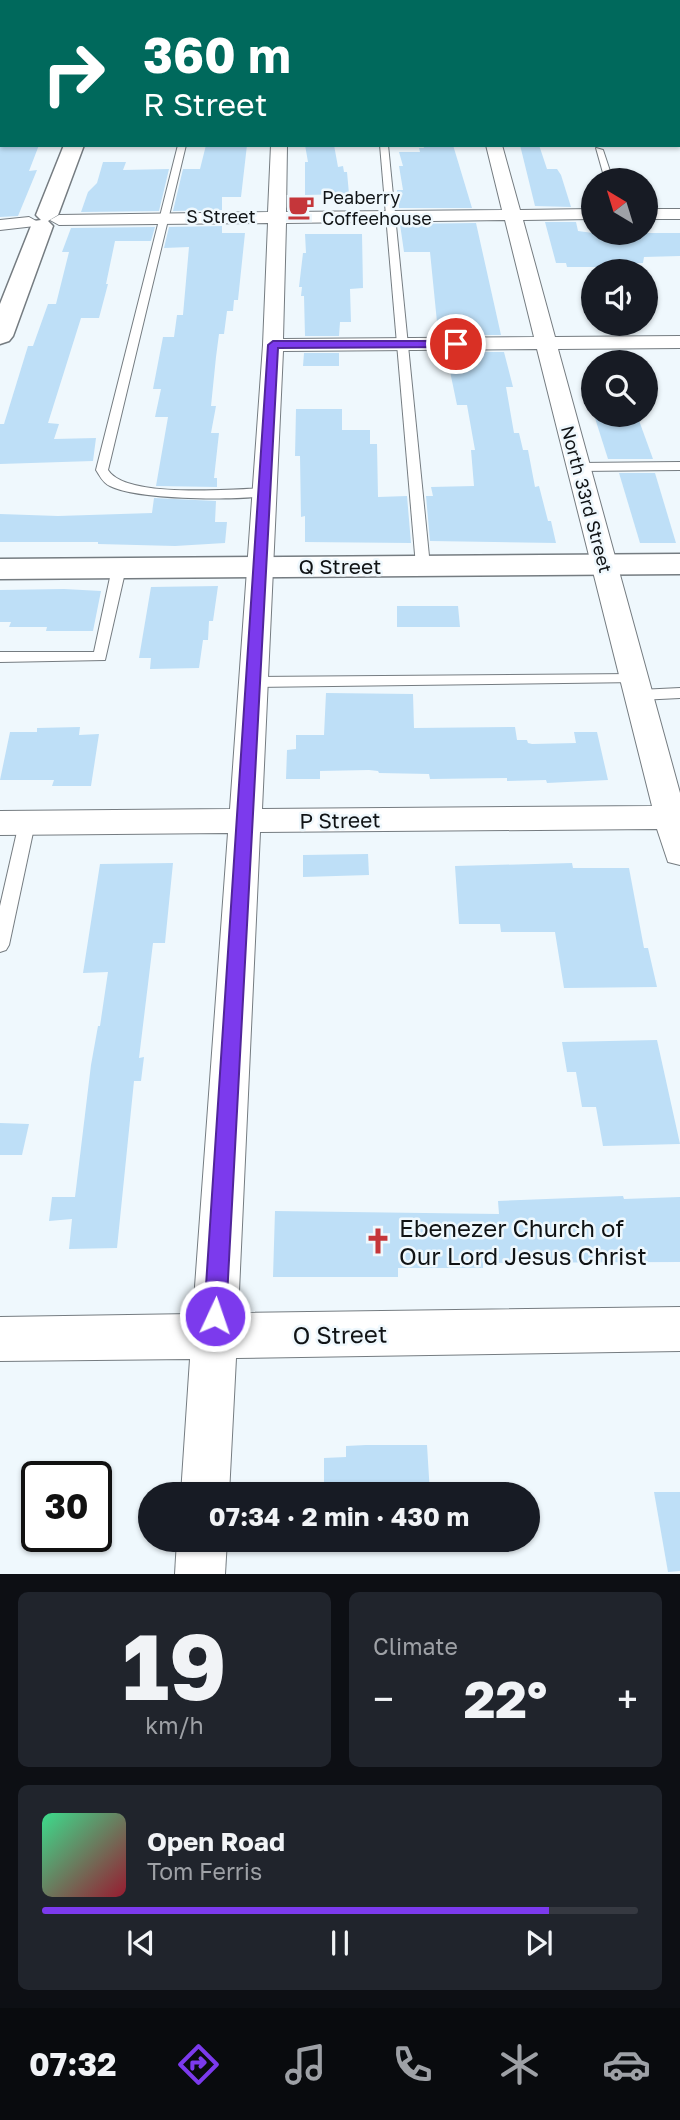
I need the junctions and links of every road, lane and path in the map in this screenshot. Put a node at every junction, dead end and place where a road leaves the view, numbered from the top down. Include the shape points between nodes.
1 (73, 147) edge
2 (182, 147) edge
3 (279, 147) edge
4 (384, 147) edge
5 (495, 147) edge
6 (599, 150) dead end
7 (605, 168) edge
8 (581, 214) edge
9 (658, 214) edge
10 (680, 214) edge
11 (512, 215) junction
12 (276, 216) junction
13 (390, 216) junction
14 (166, 217) junction
15 (44, 221) junction
16 (0, 225) edge
17 (0, 336) edge
18 (546, 343) junction
19 (402, 344) junction
20 (273, 345) junction
21 (679, 346) edge
22 (680, 466) edge
23 (579, 467) junction
24 (265, 492) junction
25 (604, 564) junction
26 (680, 564) edge
27 (423, 566) junction
28 (260, 567) junction
29 (119, 568) junction
30 (0, 569) edge
31 (0, 657) edge
32 (253, 682) junction
33 (637, 687) junction
34 (680, 693) edge
35 (675, 817) edge
36 (245, 821) junction
37 (14, 823) edge
38 (680, 853) edge
39 (0, 945) edge
40 (680, 1329) edge
41 (214, 1336) junction
42 (0, 1339) edge
43 (206, 1482) edge
44 (201, 1552) edge
45 (200, 1574) edge

1 - 15 street
2 - 14 lane
3 - 12 street
4 - 13 lane
5 - 11 street, North 33rd Street
6 - 7 lane
8 - 11 street, S Street
9 - 10 street
11 - 13 street, S Street
11 - 18 street, North 33rd Street
12 - 13 street, S Street
12 - 14 street, S Street
12 - 20 street
13 - 19 lane
14 - 15 street, S Street
14 - 24 lane via 102,470 114,484 137,490
15 - 16 street, S Street
15 - 17 street
18 - 19 street
18 - 21 street
18 - 23 street, North 33rd Street
19 - 20 street
19 - 27 lane
20 - 24 street
22 - 23 lane
23 - 25 street, North 33rd Street
24 - 28 street
25 - 26 street, Q Street
25 - 27 street, Q Street
25 - 33 street, North 33rd Street
27 - 28 street, Q Street
28 - 29 street, Q Street
28 - 32 street
29 - 30 street, Q Street
29 - 31 lane via 100,657
32 - 33 lane
32 - 36 street
33 - 34 lane
33 - 35 street, North 33rd Street
35 - 36 street, P Street
35 - 38 street, North 33rd Street
36 - 37 street, P Street
36 - 41 street
37 - 39 lane
40 - 41 street, O Street
41 - 42 street, O Street
41 - 43 street
44 - 45 street

